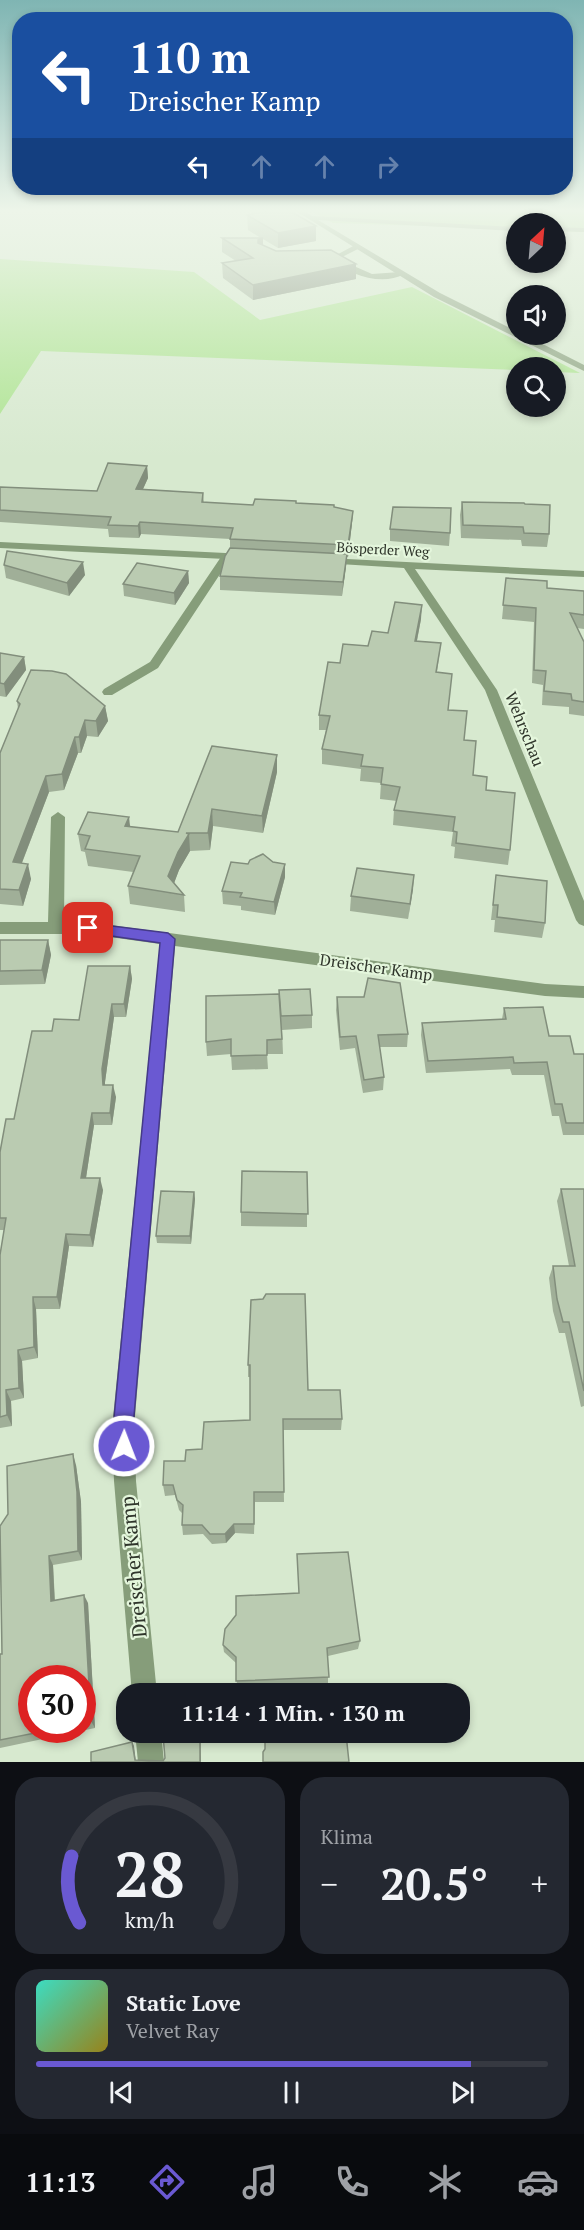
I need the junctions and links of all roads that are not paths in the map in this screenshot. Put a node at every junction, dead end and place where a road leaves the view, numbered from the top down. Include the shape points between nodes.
1 (436, 293) edge
2 (584, 368) edge
3 (0, 545) edge
4 (227, 556) junction
5 (261, 558) edge
6 (317, 560) edge
7 (407, 565) junction
8 (584, 574) edge
9 (108, 692) dead end
10 (58, 817) dead end
11 (584, 920) edge
12 (0, 928) edge
13 (56, 928) junction
14 (168, 939) junction
15 (584, 992) edge
16 (144, 1683) edge
17 (149, 1743) edge
18 (151, 1762) edge

1 - 2 street
3 - 4 street
4 - 5 street
4 - 9 street via 154,666
6 - 7 street, Bösperder Weg
7 - 8 street, Bösperder Weg
7 - 11 street, Wehrschau via 491,690
10 - 13 street
12 - 13 street, Dreischer Kamp
13 - 14 street, Dreischer Kamp via 88,928
14 - 15 street, Dreischer Kamp
14 - 16 street, Dreischer Kamp via 123,1428 124,1481
17 - 18 street

